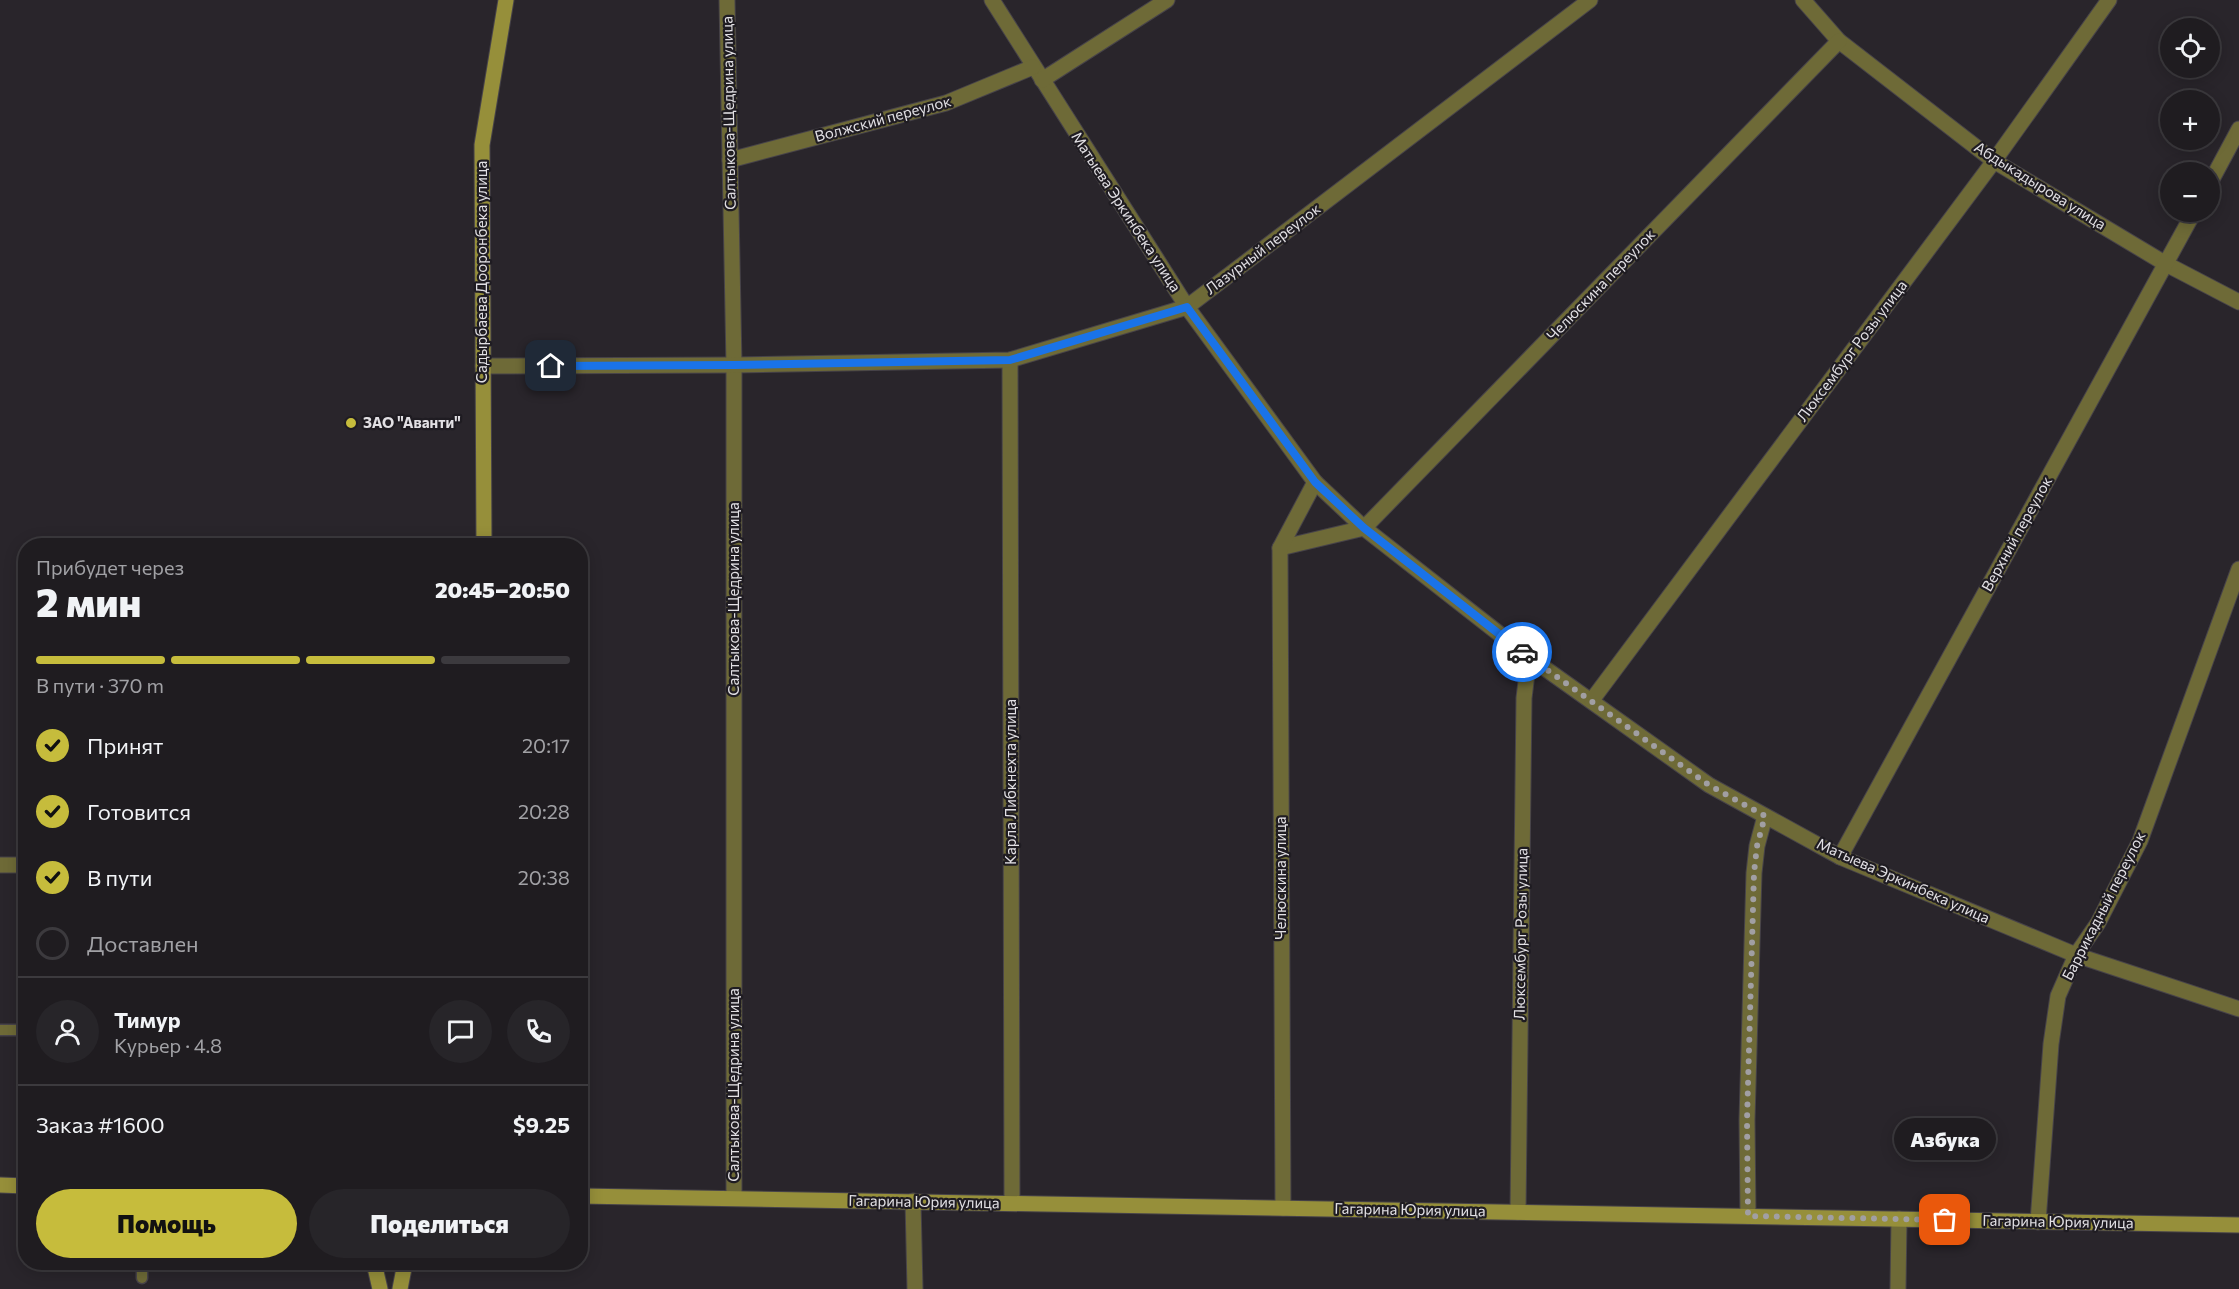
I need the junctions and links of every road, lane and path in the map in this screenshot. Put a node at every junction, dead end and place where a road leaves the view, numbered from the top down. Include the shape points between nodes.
1 (506, 0) edge
2 (727, 0) edge
3 (992, 0) edge
4 (1167, 0) edge
5 (1590, 0) edge
6 (1803, 0) edge
7 (2109, 0) edge
8 (1839, 41) junction
9 (1037, 73) junction
10 (2239, 129) edge
11 (730, 160) junction
12 (1994, 161) junction
13 (2220, 164) edge
14 (2189, 222) edge
15 (2166, 264) junction
16 (2239, 302) edge
17 (1187, 307) junction
18 (1010, 360) junction
19 (734, 365) junction
20 (483, 366) junction
21 (1315, 482) junction
22 (1364, 528) junction
23 (484, 538) edge
24 (1280, 548) junction
25 (2239, 569) edge
26 (1529, 657) junction
27 (1592, 700) junction
28 (1765, 816) junction
29 (1840, 857) junction
30 (0, 865) edge
31 (18, 865) edge
32 (2076, 955) junction
33 (2239, 1009) edge
34 (0, 1030) edge
35 (18, 1030) edge
36 (0, 1185) edge
37 (18, 1186) edge
38 (588, 1196) edge
39 (734, 1198) junction
40 (913, 1201) junction
41 (1012, 1203) junction
42 (1283, 1208) junction
43 (1518, 1212) junction
44 (1748, 1216) junction
45 (1899, 1219) junction
46 (2038, 1222) junction
47 (2239, 1225) edge
48 (142, 1270) edge
49 (376, 1270) edge
50 (404, 1270) edge
51 (141, 1278) dead end
52 (380, 1289) edge
53 (400, 1289) edge
54 (915, 1289) edge
55 (1898, 1289) edge

1 - 20 main road, Садырбаева Дооронбека улица via 482,145
2 - 11 street, Салтыкова-Щедрина улица
3 - 9 street, Матыева Эркинбека улица
4 - 9 street, Волжский переулок
5 - 17 street, Лазурный переулок
6 - 8 street, Абдыкадырова улица
7 - 12 street, Люксембург Розы улица
8 - 12 street, Абдыкадырова улица
8 - 22 street, Челюскина переулок
9 - 11 street, Волжский переулок via 946,103
9 - 17 street, Матыева Эркинбека улица
10 - 13 street
11 - 19 street, Салтыкова-Щедрина улица
12 - 15 street, Абдыкадырова улица
12 - 27 street, Люксембург Розы улица
14 - 15 street, Верхний переулок
15 - 16 street, Абдыкадырова улица
15 - 29 street, Верхний переулок
17 - 18 street, Лазурный переулок
17 - 21 street, Матыева Эркинбека улица
18 - 19 street, Лазурный переулок
18 - 41 street, Карла Либкнехта улица
19 - 20 street, Лазурный переулок
19 - 39 street, Салтыкова-Щедрина улица
20 - 23 main road, Садырбаева Дооронбека улица
21 - 22 street, Матыева Эркинбека улица
21 - 24 street, Челюскина улица
22 - 24 street
22 - 26 street, Матыева Эркинбека улица
24 - 42 street, Челюскина улица
25 - 32 street, Баррикадный переулок via 2140,841 2098,922
26 - 27 street, Матыева Эркинбека улица
26 - 43 street, Люксембург Розы улица via 1524,698
27 - 28 street, Матыева Эркинбека улица via 1709,785
28 - 29 street, Матыева Эркинбека улица
28 - 44 street via 1754,873
29 - 32 street, Матыева Эркинбека улица
30 - 31 street
32 - 33 street, Матыева Эркинбека улица
32 - 46 street, Баррикадный переулок via 2058,996 2054,1020
34 - 35 lane
36 - 37 main road
38 - 39 main road, Гагарина Юрия улица
39 - 40 main road, Гагарина Юрия улица
40 - 41 main road, Гагарина Юрия улица
40 - 54 street
41 - 42 main road, Гагарина Юрия улица
42 - 43 main road, Гагарина Юрия улица
43 - 44 main road, Гагарина Юрия улица
44 - 45 main road, Гагарина Юрия улица
45 - 46 main road, Гагарина Юрия улица
45 - 55 street
46 - 47 main road, Гагарина Юрия улица
48 - 51 lane
49 - 52 main road
50 - 53 main road

